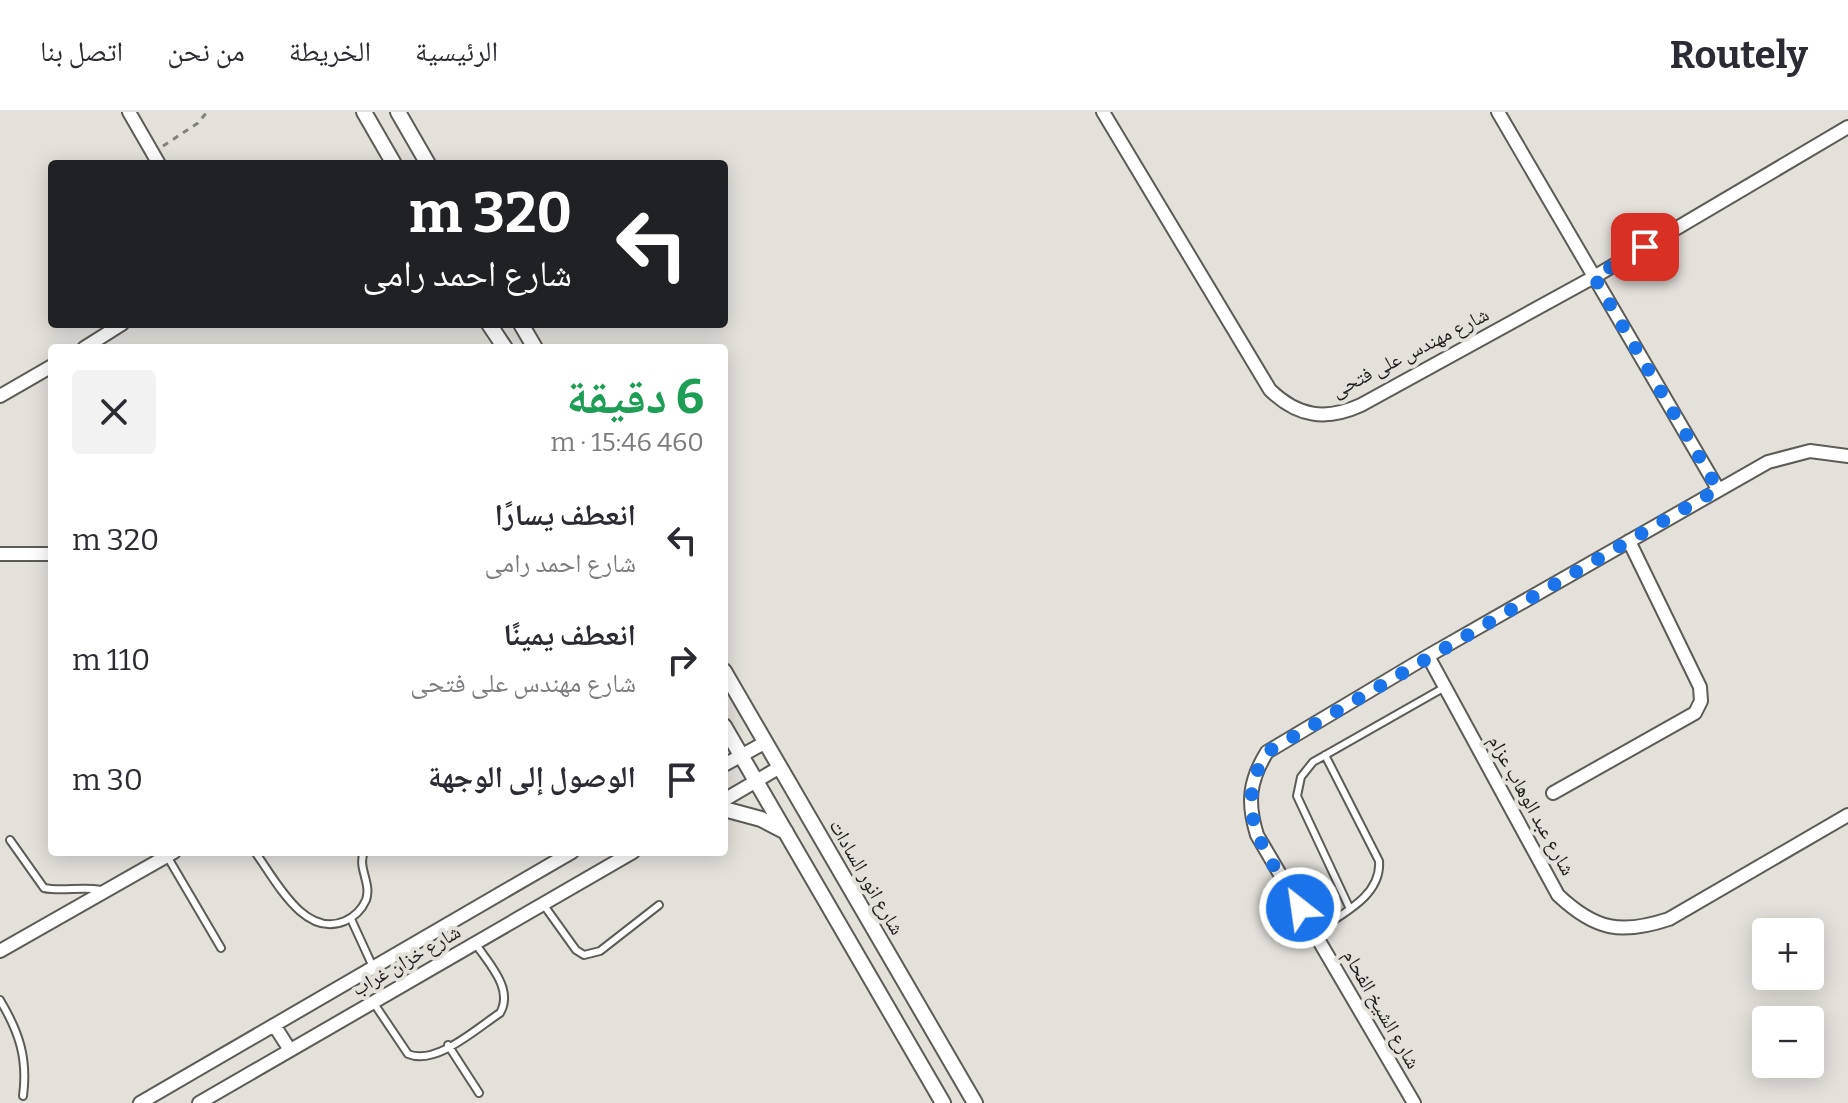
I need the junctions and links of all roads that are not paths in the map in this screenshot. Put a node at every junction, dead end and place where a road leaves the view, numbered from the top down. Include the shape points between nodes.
1 (129, 112) edge
2 (364, 112) edge
3 (398, 112) edge
4 (1103, 112) edge
5 (1498, 112) edge
6 (1848, 127) edge
7 (157, 160) edge
8 (392, 160) edge
9 (426, 160) edge
10 (1594, 277) junction
11 (116, 328) edge
12 (90, 344) edge
13 (48, 368) edge
14 (0, 396) edge
15 (1848, 456) edge
16 (1718, 489) junction
17 (1629, 541) junction
18 (0, 554) edge
19 (48, 554) edge
20 (1428, 656) junction
21 (728, 678) edge
22 (1445, 687) junction
23 (728, 732) edge
24 (766, 742) junction
25 (742, 755) junction
26 (1325, 755) junction
27 (728, 763) edge
28 (780, 767) junction
29 (757, 782) junction
30 (1553, 793) dead end
31 (728, 798) edge
32 (728, 810) edge
33 (1848, 815) edge
34 (786, 832) junction
35 (10, 840) dead end
36 (166, 856) edge
37 (171, 856) edge
38 (258, 856) edge
39 (363, 856) edge
40 (565, 856) edge
41 (626, 856) edge
42 (104, 891) junction
43 (543, 904) junction
44 (659, 905) dead end
45 (1349, 907) junction
46 (351, 919) junction
47 (1314, 933) junction
48 (475, 943) junction
49 (221, 948) dead end
50 (0, 951) edge
51 (373, 967) junction
52 (0, 1000) edge
53 (373, 1002) junction
54 (274, 1025) junction
55 (448, 1045) junction
56 (290, 1050) junction
57 (479, 1093) dead end
58 (23, 1096) dead end
59 (140, 1103) edge
60 (199, 1103) edge
61 (943, 1103) edge
62 (975, 1103) edge
63 (1414, 1103) edge

1 - 7 street
2 - 8 street
3 - 9 street
4 - 10 street, شارع مهندس على فتحى via 1270,390 1303,413 1343,413
5 - 10 street
6 - 10 street, شارع مهندس على فتحى
10 - 16 street
11 - 12 street
13 - 14 street
15 - 16 street, شارع الشيخ الفحام via 1796,453
16 - 17 street, شارع الشيخ الفحام
17 - 20 street, شارع الشيخ الفحام
17 - 30 street via 1700,687 1701,701 1695,713
18 - 19 street
20 - 22 street, شارع عبد الوهاب عزام
20 - 47 street, شارع الشيخ الفحام via 1267,752 1256,771 1250,814 1257,835
21 - 24 street, شارع انور السادات
22 - 26 lane
22 - 33 street, شارع عبد الوهاب عزام via 1558,895 1581,916 1609,928 1640,929 1669,919
23 - 25 street
24 - 25 street
24 - 28 street, شارع انور السادات
25 - 27 street
25 - 29 street
26 - 45 lane via 1306,769 1297,796
26 - 45 lane via 1379,861 1372,891
28 - 29 street
28 - 62 street, شارع انور السادات
29 - 31 street
29 - 34 street
32 - 34 street
34 - 61 street
35 - 42 lane via 44,888
36 - 42 street
37 - 49 lane
38 - 46 lane via 310,920 330,925
39 - 46 lane via 368,893
40 - 51 street, شارع خزان غراب
41 - 43 street, شارع خزان غراب
42 - 50 street
43 - 44 lane via 584,955 600,951
43 - 48 street, شارع خزان غراب
45 - 47 lane
46 - 51 lane
47 - 63 street, شارع الشيخ الفحام
48 - 53 street, شارع خزان غراب
48 - 55 lane via 502,985 505,1004 500,1013
51 - 54 street, شارع خزان غراب
52 - 58 lane via 24,1053
53 - 55 lane via 408,1054 426,1057
53 - 56 street, شارع خزان غراب
54 - 56 street
54 - 59 street, شارع خزان غراب
55 - 57 lane
56 - 60 street, شارع خزان غراب

